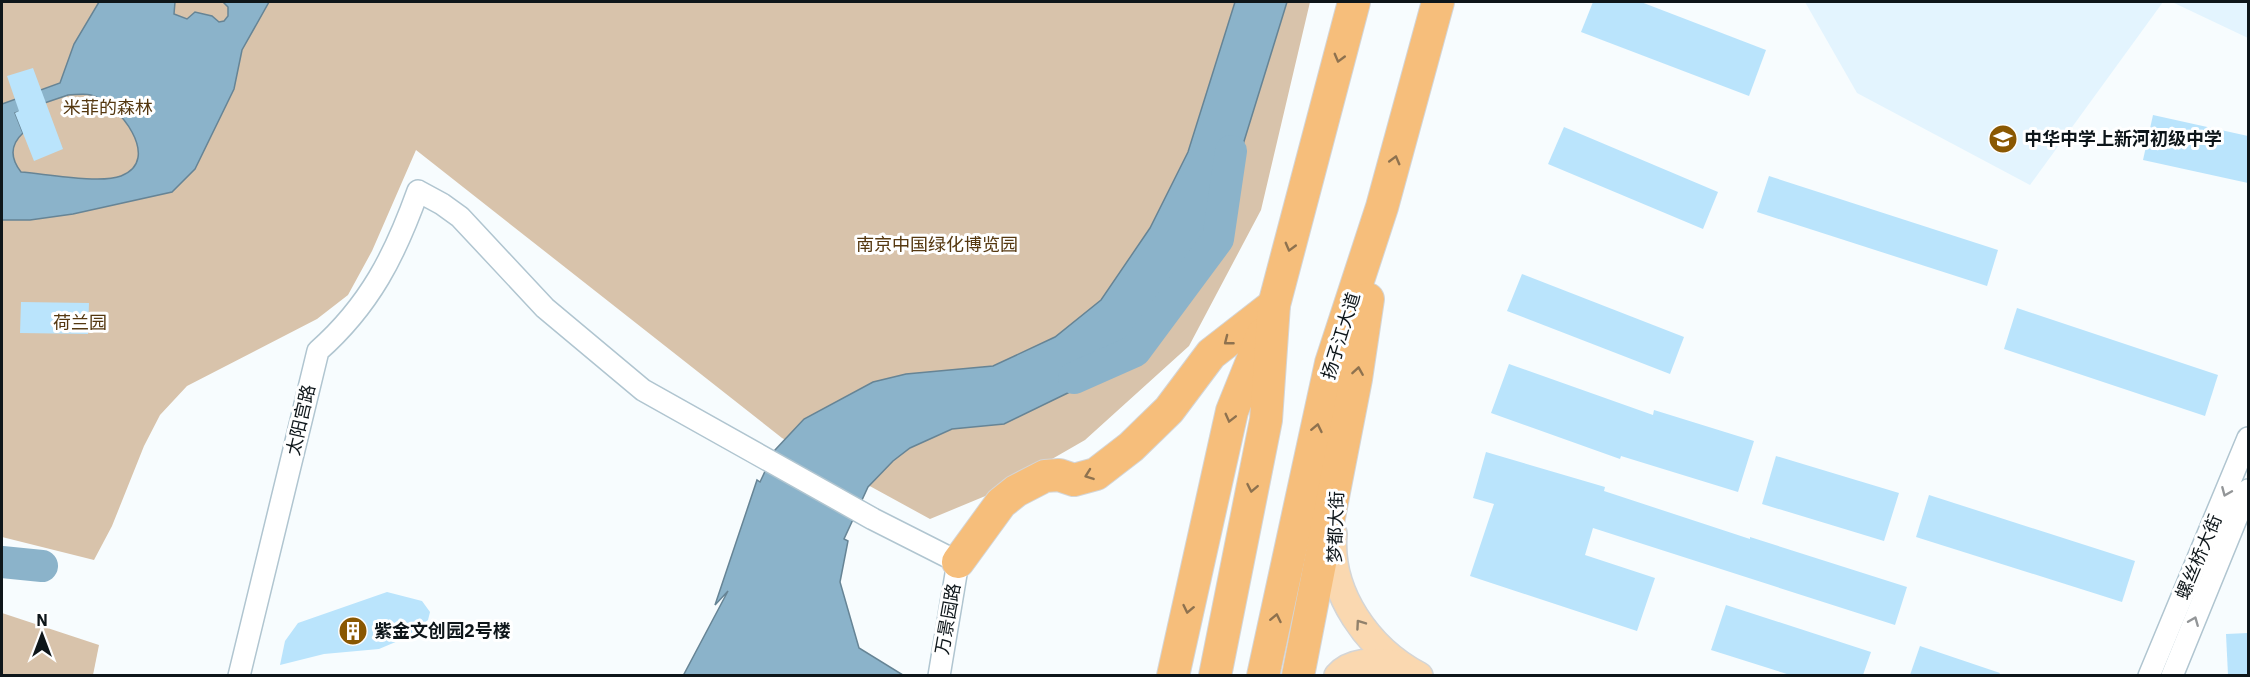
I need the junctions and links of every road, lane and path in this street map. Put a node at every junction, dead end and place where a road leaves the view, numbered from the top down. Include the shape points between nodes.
1 (1354, 2) edge
2 (1438, 2) edge
3 (1382, 207) junction
4 (1274, 305) junction
5 (2248, 438) edge
6 (1340, 452) junction
7 (2248, 490) edge
8 (958, 562) junction
9 (1408, 670) edge
10 (239, 675) edge
11 (939, 675) edge
12 (1173, 675) edge
13 (1215, 675) edge
14 (1263, 675) edge
15 (1298, 675) edge
16 (1338, 675) edge
17 (2149, 675) edge
18 (2172, 675) edge

1 -> 4 highway
3 -> 2 highway, 扬子江大道
6 -> 3 highway via 1356,379
14 -> 3 highway, 扬子江大道 via 1332,363
4 -> 8 highway via 1211,354 1169,410 1131,447 1096,474 1074,480 1045,476 1016,491 1001,503
4 -> 12 highway via 1232,411
4 -> 13 highway via 1266,420
5 -> 17 street, 螺丝桥大街
9 -> 6 main road, 梦都大街 via 1360,626 1336,582 1332,550
6 - 15 highway
18 -> 7 street, 螺丝桥大街
8 - 10 street, 太阳宫路 via 643,390 545,308 460,217 418,191 392,256 371,292 344,328 318,351
8 - 11 street, 万景园路
9 - 16 main road via 1373,662 1353,665

